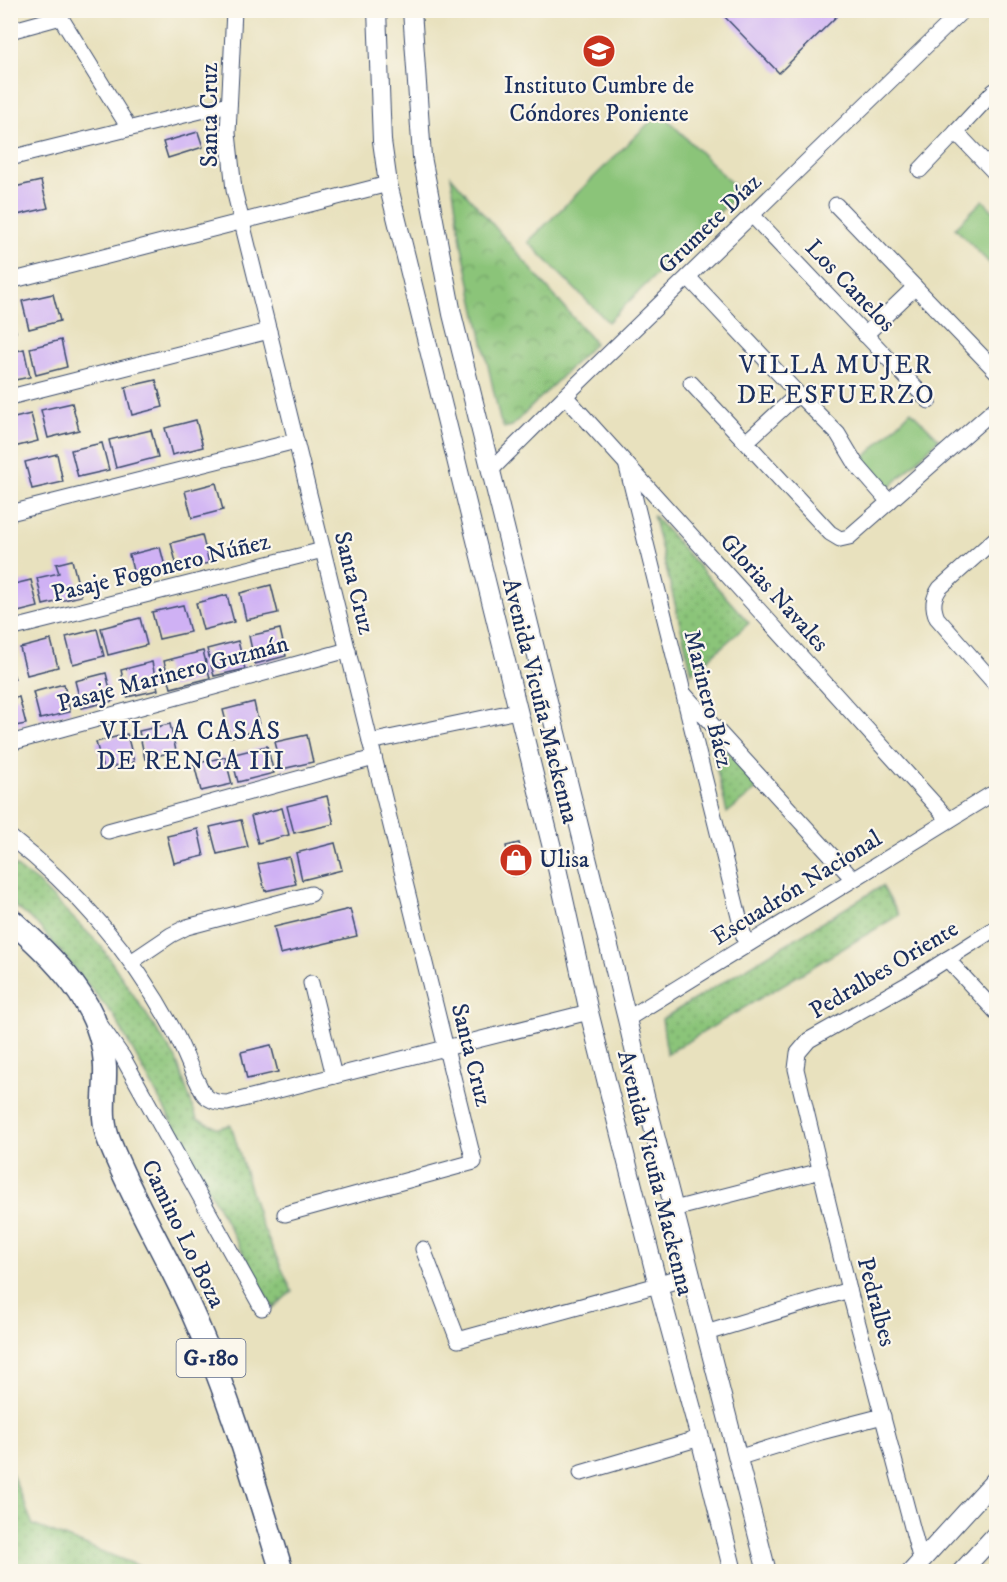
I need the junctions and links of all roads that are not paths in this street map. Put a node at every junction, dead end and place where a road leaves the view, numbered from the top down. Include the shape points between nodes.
1 (234, 10) edge
2 (377, 10) edge
3 (412, 10) edge
4 (963, 10) edge
5 (58, 14) edge
6 (10, 31) edge
7 (994, 91) dead end
8 (229, 104) junction
9 (129, 128) junction
10 (957, 132) junction
11 (10, 158) edge
12 (920, 170) dead end
13 (996, 174) edge
14 (388, 184) junction
15 (836, 205) dead end
16 (752, 215) junction
17 (241, 221) junction
18 (688, 277) junction
19 (10, 280) edge
20 (915, 287) junction
21 (268, 331) junction
22 (865, 335) junction
23 (996, 371) edge
24 (692, 383) dead end
25 (798, 394) junction
26 (565, 396) junction
27 (10, 397) edge
28 (929, 401) dead end
29 (996, 408) edge
30 (296, 441) junction
31 (746, 442) junction
32 (627, 464) junction
33 (490, 471) junction
34 (888, 502) junction
35 (10, 513) edge
36 (996, 538) edge
37 (323, 550) junction
38 (10, 629) edge
39 (348, 650) junction
40 (996, 685) edge
41 (683, 693) junction
42 (517, 711) junction
43 (370, 742) junction
44 (10, 743) edge
45 (374, 758) junction
46 (990, 795) dead end
47 (949, 820) junction
48 (108, 831) dead end
49 (10, 837) edge
50 (587, 862) junction
51 (557, 868) junction
52 (854, 879) junction
53 (311, 894) dead end
54 (10, 919) edge
55 (996, 928) edge
56 (746, 945) junction
57 (947, 960) junction
58 (131, 962) junction
59 (311, 983) dead end
60 (589, 1012) junction
61 (996, 1012) edge
62 (95, 1019) junction
63 (627, 1019) junction
64 (446, 1048) junction
65 (798, 1053) joint
66 (334, 1076) junction
67 (645, 1095) junction
68 (613, 1104) junction
69 (821, 1171) junction
70 (674, 1209) junction
71 (285, 1214) dead end
72 (423, 1249) dead end
73 (690, 1275) junction
74 (658, 1285) junction
75 (849, 1290) junction
76 (262, 1308) dead end
77 (706, 1333) junction
78 (883, 1416) junction
79 (700, 1438) junction
80 (737, 1458) junction
81 (581, 1473) dead end
82 (996, 1479) edge
83 (996, 1533) edge
84 (916, 1566) edge
85 (282, 1572) edge
86 (734, 1572) edge
87 (767, 1572) edge
88 (961, 1572) edge

1 - 8 street, Santa Cruz
2 - 14 street, Avenida Vicuña Mackenna via 382,141
3 - 33 street, Avenida Vicuña Mackenna via 422,157 452,314
4 - 16 street, Grumete Díaz
5 - 6 street
5 - 9 street
7 - 10 street
8 - 9 street
8 - 17 street, Santa Cruz via 230,162
9 - 11 street
10 - 12 street
10 - 13 street
14 - 17 street
14 - 42 street, Avenida Vicuña Mackenna
15 - 20 street
16 - 18 street, Grumete Díaz
16 - 22 street, Los Canelos
17 - 19 street
17 - 21 street, Santa Cruz
18 - 25 street
18 - 26 street, Grumete Díaz
20 - 22 street
20 - 23 street
21 - 27 street
21 - 30 street, Santa Cruz
22 - 28 street, Los Canelos
24 - 31 street
25 - 31 street
25 - 34 street via 838,434 856,464
26 - 32 street, Glorias Navales
26 - 33 street, Grumete Díaz
29 - 34 street
30 - 35 street
30 - 37 street, Santa Cruz
31 - 34 street via 835,537 849,537
32 - 41 street, Marinero Báez
32 - 47 street, Glorias Navales
33 - 50 street, Avenida Vicuña Mackenna
36 - 40 street via 940,588 934,603 938,618
37 - 38 street, Pasaje Fogonero Núñez
37 - 39 street, Santa Cruz
39 - 43 street, Santa Cruz
39 - 44 street, Pasaje Marinero Guzmán
41 - 52 street
41 - 56 street, Marinero Báez
42 - 43 street
42 - 51 street, Avenida Vicuña Mackenna
43 - 45 street, Santa Cruz
45 - 48 street
45 - 64 street, Santa Cruz
46 - 47 street, Escuadrón Nacional
47 - 52 street, Escuadrón Nacional
49 - 58 street via 83,903
50 - 51 street
50 - 63 street, Avenida Vicuña Mackenna
51 - 60 street, Avenida Vicuña Mackenna
52 - 56 street, Escuadrón Nacional
53 - 58 street via 187,927
54 - 62 main road, Camino Lo Boza / G-180 via 58,965
55 - 57 street, Pedralbes Oriente
56 - 63 street, Escuadrón Nacional
57 - 61 street
57 - 65 street, Pedralbes Oriente via 809,1040
58 - 66 street via 175,1033 203,1093 214,1102 227,1103
59 - 66 street
60 - 64 street
60 - 68 street, Avenida Vicuña Mackenna
62 - 76 street, Camino Lo Boza via 122,1056
62 - 85 main road, Camino Lo Boza / G-180 via 104,1052 103,1114 109,1141 208,1350
63 - 67 street, Avenida Vicuña Mackenna
64 - 66 street
64 - 71 street, Santa Cruz via 474,1162
65 - 69 street, Pedralbes via 796,1069
67 - 68 street
67 - 70 street, Avenida Vicuña Mackenna
68 - 74 street, Avenida Vicuña Mackenna
69 - 70 street
69 - 75 street, Pedralbes
70 - 73 street, Avenida Vicuña Mackenna
72 - 74 street via 458,1340
73 - 74 street
73 - 77 street, Avenida Vicuña Mackenna
74 - 79 street, Avenida Vicuña Mackenna
75 - 77 street
75 - 78 street, Pedralbes
77 - 80 street, Avenida Vicuña Mackenna
78 - 80 street
78 - 84 street, Pedralbes
79 - 81 street
79 - 86 street, Avenida Vicuña Mackenna
80 - 87 street, Avenida Vicuña Mackenna
82 - 84 street
83 - 88 street

